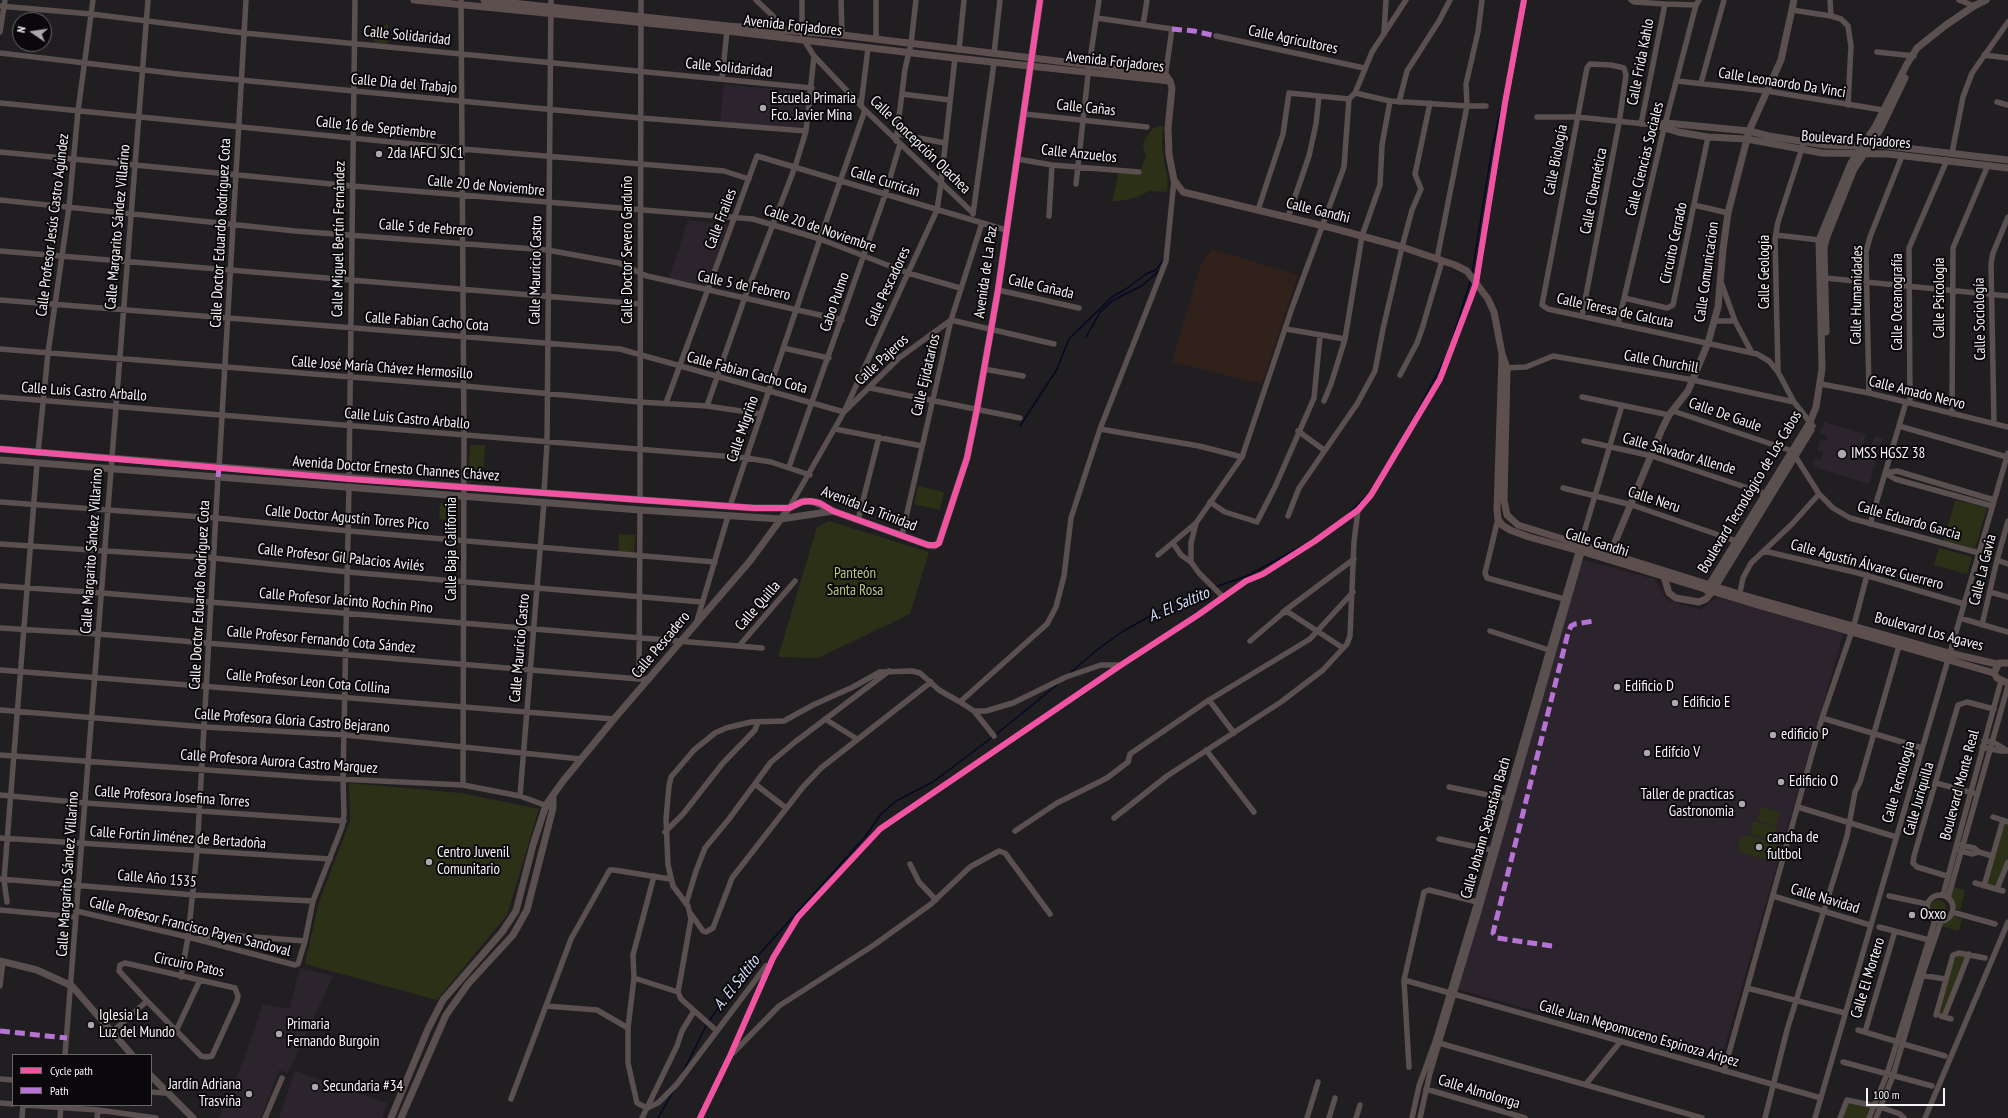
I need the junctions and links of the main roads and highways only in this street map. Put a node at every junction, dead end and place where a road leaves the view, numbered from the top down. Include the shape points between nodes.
1 (414, 0) edge
2 (484, 0) edge
3 (461, 2) edge
4 (551, 7) edge
5 (641, 20) junction
6 (803, 37) junction
7 (1031, 63) junction
8 (1174, 180) joint
9 (1504, 368) junction
10 (1580, 549) junction
11 (1609, 556) junction
12 (1664, 577) junction
13 (1711, 588) junction
14 (1739, 596) junction
15 (1854, 625) joint
16 (1852, 632) joint
17 (1948, 656) junction
18 (2008, 663) edge
19 (1997, 664) junction
20 (1994, 673) junction
21 (2004, 682) edge

1 - 3 main road, Avenida Forjadores
2 - 4 main road, Avenida Forjadores
3 - 4 main road, Avenida Forjadores
4 - 5 main road, Avenida Forjadores
5 - 6 main road, Avenida Forjadores via 727,32
5 - 6 main road, Avenida Forjadores via 784,32
6 - 7 main road, Avenida Forjadores via 868,48 994,63
6 - 7 main road, Avenida Forjadores via 842,36 876,39 994,54
7 - 8 main road, Avenida Forjadores via 1167,78 1172,88 1167,143
8 - 9 main road, Calle Gandhi via 1179,189 1188,194 1322,225 1402,247 1461,267 1467,271 1488,299 1494,312
9 - 10 main road, Calle Gandhi via 1504,508 1507,515 1518,525
9 - 10 main road, Calle Gandhi via 1498,519 1502,525 1518,534
10 - 11 main road, Calle Gandhi
11 - 12 main road, Calle Gandhi
11 - 13 main road, Calle Gandhi
12 - 13 main road, Calle Gandhi
12 - 13 main road via 1669,593 1676,598 1699,602 1706,600
13 - 14 main road, Calle Gandhi
14 - 15 main road, Calle Gandhi
14 - 16 main road, Calle Gandhi
15 - 17 main road, Boulevard Los Agaves
16 - 17 main road, Boulevard Los Agaves via 1899,646
17 - 19 main road, Boulevard Los Agaves
17 - 20 main road, Boulevard Los Agaves
18 - 19 main road, Boulevard Los Agaves
19 - 20 main road
20 - 21 main road

